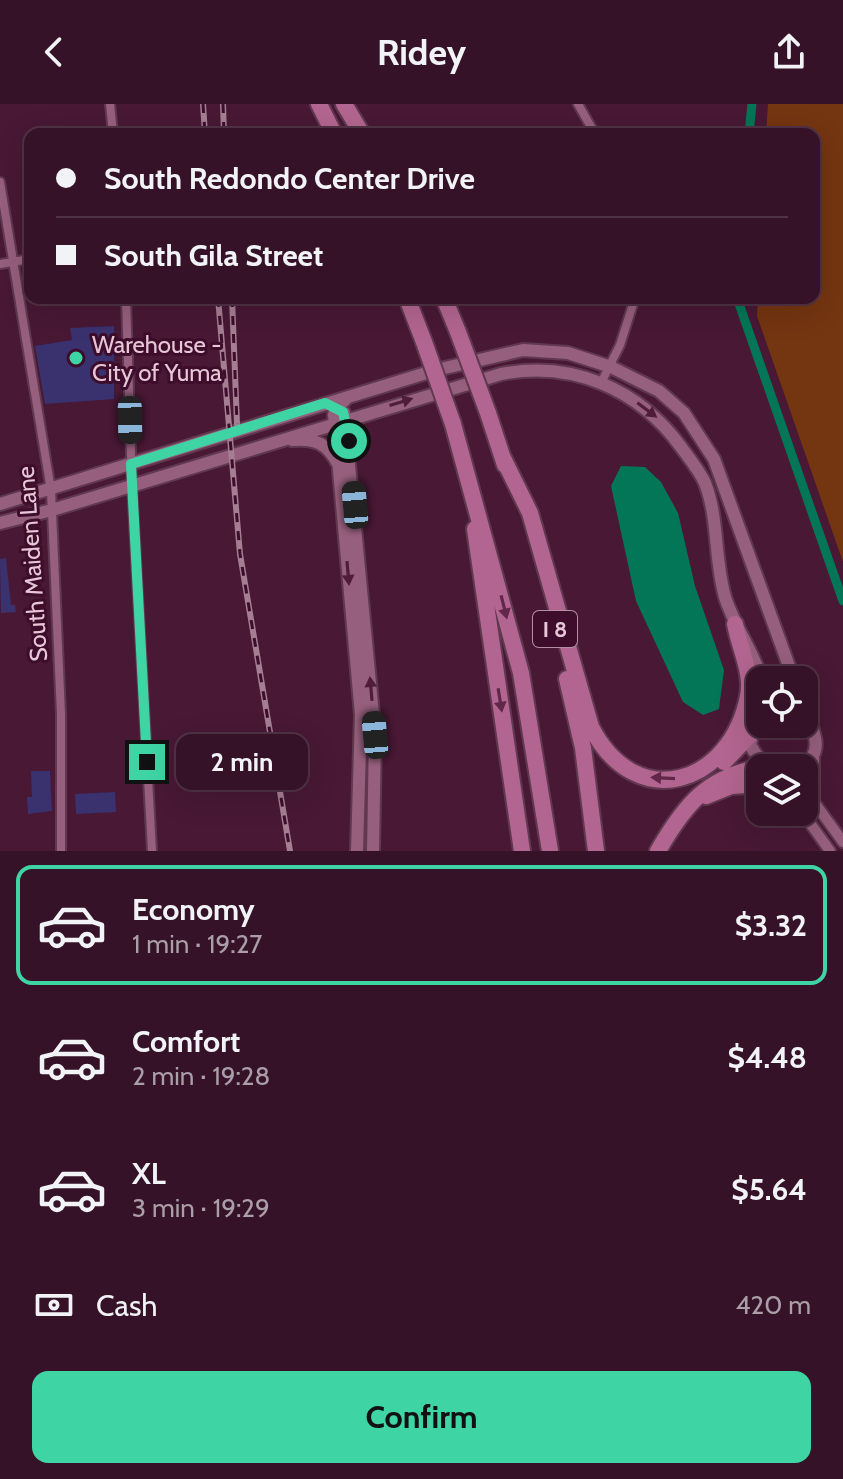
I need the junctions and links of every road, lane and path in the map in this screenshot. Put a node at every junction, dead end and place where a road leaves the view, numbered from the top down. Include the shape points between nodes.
1 (110, 104) edge
2 (319, 104) edge
3 (344, 104) edge
4 (578, 104) edge
5 (112, 128) edge
6 (331, 128) edge
7 (358, 128) edge
8 (592, 128) edge
9 (0, 182) edge
10 (24, 260) edge
11 (12, 262) junction
12 (0, 264) edge
13 (126, 304) edge
14 (409, 304) edge
15 (446, 304) edge
16 (633, 304) edge
17 (611, 367) junction
18 (601, 383) junction
19 (331, 405) junction
20 (372, 410) junction
21 (341, 420) junction
22 (273, 441) junction
23 (349, 441) junction
24 (502, 456) junction
25 (464, 457) junction
26 (131, 464) junction
27 (339, 467) junction
28 (132, 486) junction
29 (51, 490) junction
30 (0, 504) edge
31 (52, 510) junction
32 (0, 523) edge
33 (735, 624) junction
34 (755, 666) edge
35 (789, 666) edge
36 (746, 735) edge
37 (746, 771) edge
38 (697, 775) junction
39 (746, 785) edge
40 (698, 800) junction
41 (818, 808) edge
42 (812, 826) edge
43 (843, 842) edge
44 (61, 851) edge
45 (152, 851) edge
46 (357, 851) edge
47 (373, 851) edge
48 (522, 851) edge
49 (550, 851) edge
50 (596, 851) edge
51 (658, 851) edge
52 (830, 851) edge

1 - 5 street
2 - 6 highway
3 - 7 highway
4 - 8 street
9 - 11 street, South Maiden Lane
10 - 11 street
11 - 12 street
11 - 29 street, South Maiden Lane
13 - 26 street
14 - 25 highway, I 8, bridge
15 - 24 highway, I 8, bridge
16 - 17 street
17 - 18 street
17 - 19 main road via 568,353 523,350
17 - 35 main road via 659,391 684,413 714,459
20 -> 18 main road via 526,369 567,372
18 -> 33 main road via 648,408 704,482 724,594
19 - 21 main road
19 - 26 main road
20 - 21 main road
20 - 23 main road
21 - 22 main road
21 - 23 main road
21 - 27 main road
22 - 27 main road via 316,440
22 - 28 main road
47 -> 23 main road via 375,735
38 -> 24 highway via 670,780 637,774 599,743 530,513
24 - 50 highway, I 8 via 559,644 583,748
25 -> 48 highway
25 -> 49 highway, I 8 via 521,673
26 - 28 street
26 - 29 main road
27 -> 46 main road via 361,715
28 - 31 main road
28 - 45 street
29 - 30 main road
29 - 31 street, South Maiden Lane
31 - 32 main road
31 - 44 street, South Maiden Lane
33 - 34 main road
33 - 38 highway via 749,693 728,744
36 - 38 highway via 720,765
37 - 40 highway via 727,775
39 - 40 highway
40 - 51 highway
41 - 43 street
42 - 52 street

